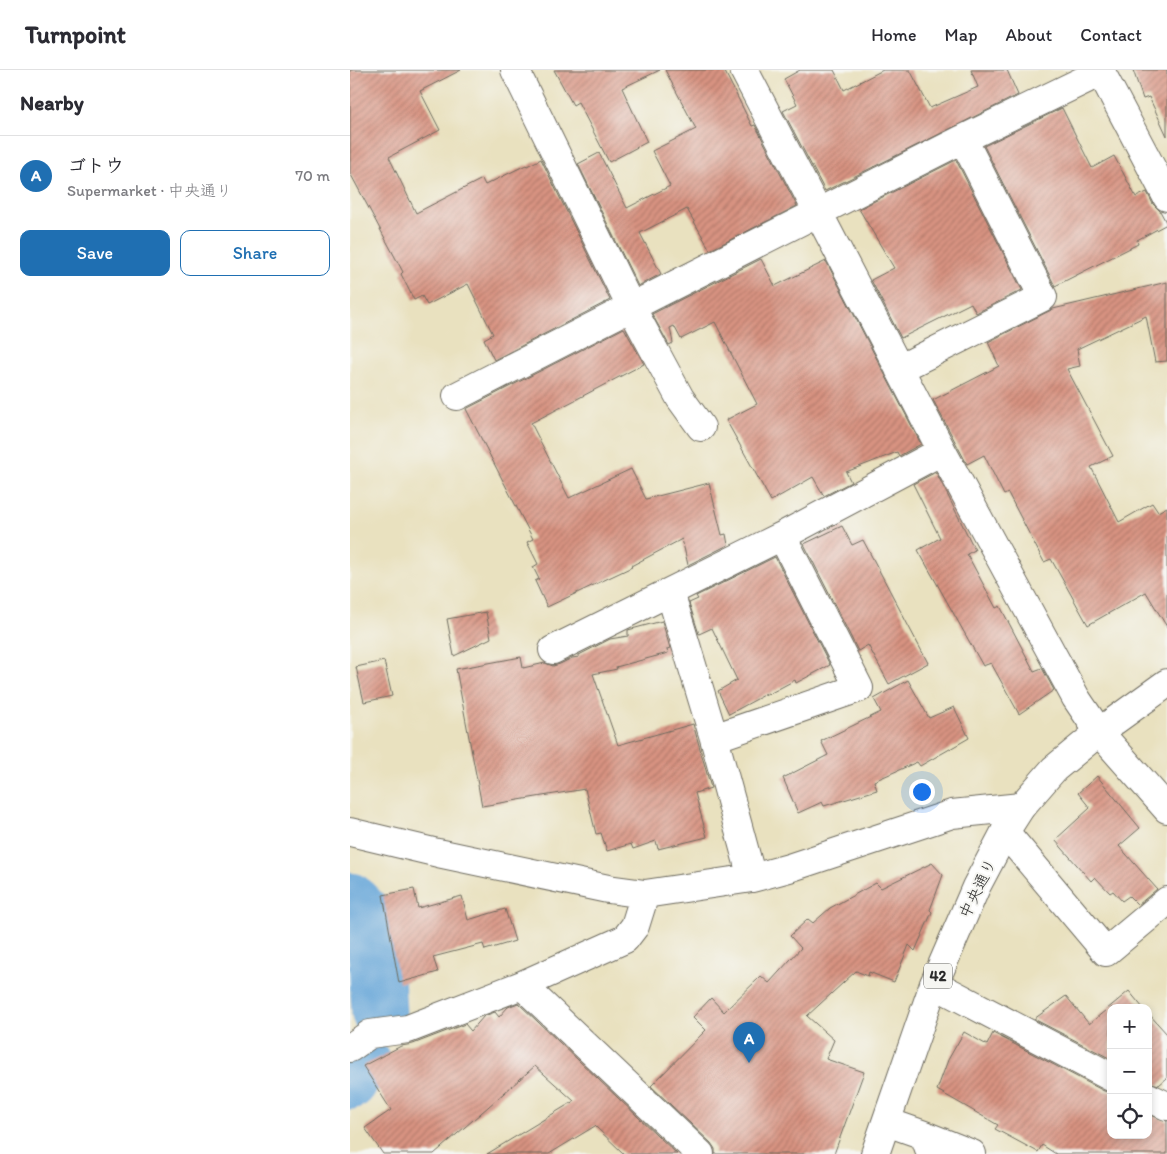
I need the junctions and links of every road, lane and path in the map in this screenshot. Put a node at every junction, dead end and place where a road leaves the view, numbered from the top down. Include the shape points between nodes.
1 (515, 70) edge
2 (744, 70) edge
3 (1100, 71) edge
4 (964, 139) junction
5 (1167, 197) edge
6 (818, 212) junction
7 (631, 307) junction
8 (899, 369) junction
9 (457, 396) dead end
10 (701, 427) dead end
11 (942, 451) junction
12 (782, 536) junction
13 (670, 592) junction
14 (553, 650) dead end
15 (1167, 683) edge
16 (1099, 732) junction
17 (714, 738) junction
18 (1021, 807) junction
19 (1167, 809) edge
20 (350, 832) edge
21 (1005, 832) junction
22 (752, 878) junction
23 (645, 894) junction
24 (1167, 901) edge
25 (934, 984) junction
26 (522, 986) junction
27 (350, 1048) edge
28 (1107, 1075) edge
29 (1152, 1098) edge
30 (1167, 1106) edge
31 (887, 1122) junction
32 (927, 1144) edge
33 (700, 1154) edge
34 (875, 1154) edge
35 (972, 1154) edge

1 - 7 main road
2 - 6 main road
3 - 4 main road
3 - 5 main road
4 - 6 main road
4 - 8 main road via 1043,297
6 - 7 main road
6 - 8 main road
7 - 9 main road
7 - 10 main road via 680,398
8 - 11 main road
11 - 12 main road
11 - 16 main road via 1076,698
12 - 13 main road
12 - 17 main road via 859,688
13 - 14 main road
13 - 17 main road
15 - 16 main road, 中央通り / 42
16 - 18 main road, 中央通り / 42 via 1054,769
16 - 19 main road
17 - 22 main road
18 - 21 main road, 中央通り / 42
18 - 22 main road via 952,814
20 - 23 main road via 589,885
21 - 24 main road via 1106,952
21 - 25 main road, 中央通り / 42 via 976,887
22 - 23 main road
23 - 26 main road via 635,926 625,939
25 - 28 main road
25 - 31 main road, 中央通り / 42
26 - 27 main road via 408,1029 370,1034
26 - 33 main road
29 - 30 main road
31 - 32 main road
31 - 34 main road, 中央通り / 42
32 - 35 main road

